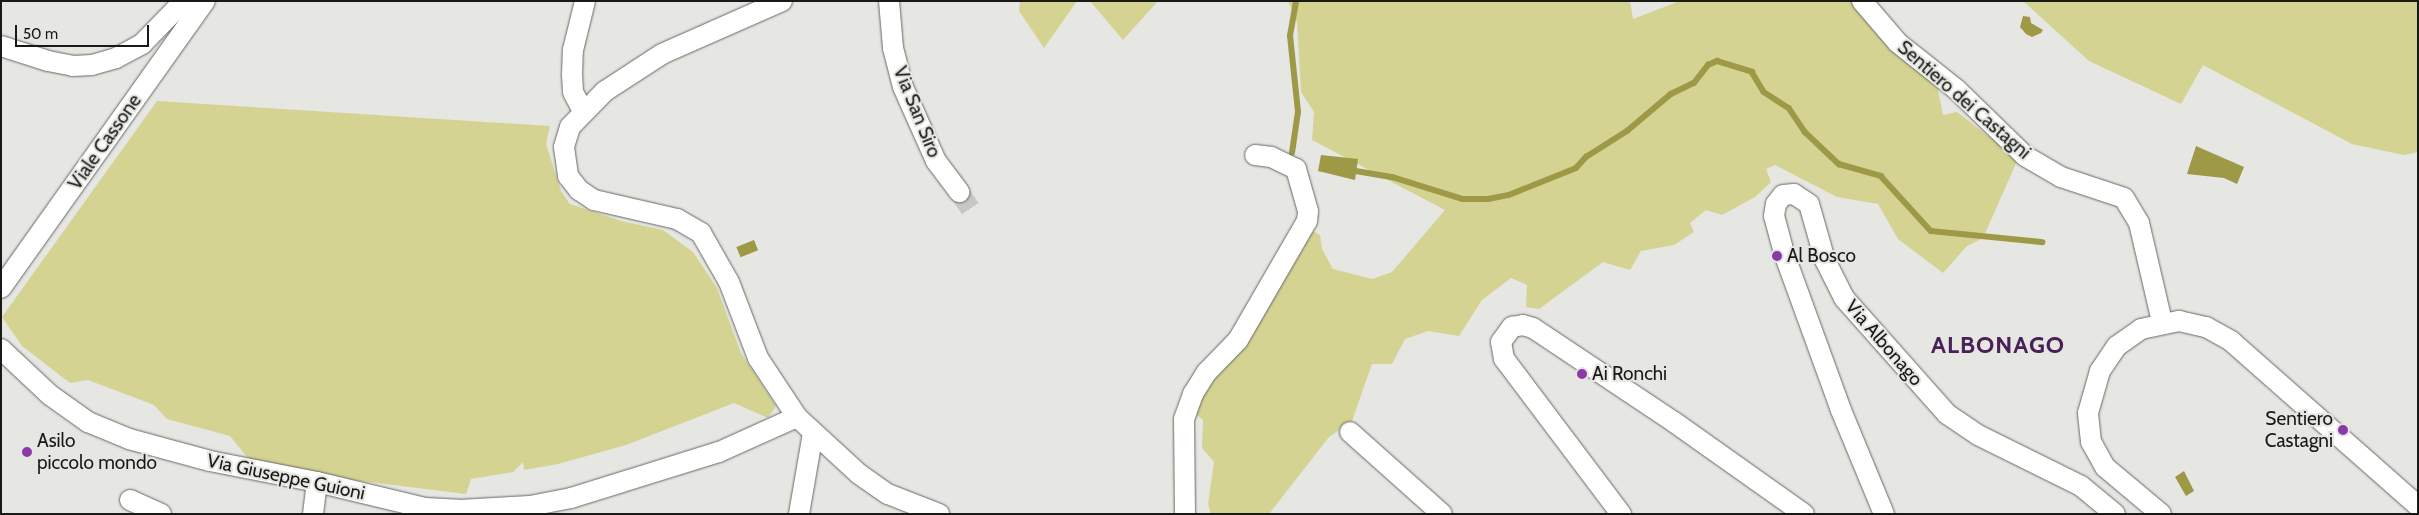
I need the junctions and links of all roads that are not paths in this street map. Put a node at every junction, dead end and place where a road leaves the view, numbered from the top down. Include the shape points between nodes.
1 (184, 1) edge
2 (205, 1) edge
3 (585, 1) edge
4 (782, 1) edge
5 (889, 1) edge
6 (1862, 1) edge
7 (1, 46) edge
8 (583, 110) junction
9 (1255, 155) dead end
10 (957, 190) tunnel mouth
11 (3, 285) edge
12 (2162, 322) junction
13 (1, 349) edge
14 (797, 417) junction
15 (1350, 432) dead end
16 (813, 433) junction
17 (317, 482) junction
18 (130, 500) dead end
19 (2418, 506) edge
20 (424, 511) edge
21 (162, 514) edge
22 (313, 514) edge
23 (799, 514) edge
24 (940, 514) edge
25 (1185, 514) edge
26 (1442, 514) edge
27 (1621, 514) edge
28 (1804, 514) edge
29 (1884, 514) edge
30 (2115, 514) edge
31 (2161, 514) edge

1 - 7 street via 142,44 116,58 92,65 73,66 48,61
2 - 11 street, Viale Cassone
3 - 8 street via 573,50 572,75 573,92
4 - 8 street via 640,66
5 - 10 street, Via San Siro via 893,48 903,86 936,161
6 - 12 street, Sentiero dei Castagni via 1898,43 1957,90 2025,156 2062,177 2124,198 2139,223
8 - 14 street via 564,141 566,168 573,184 594,200 677,219 701,233 729,282 758,358
9 - 25 street via 1271,157 1296,169 1308,211 1307,221 1238,340 1206,374 1193,394 1184,419
12 - 19 street via 2193,323 2231,341
12 - 31 street via 2130,335 2108,357 2092,392 2087,427 2090,442 2105,467
13 - 17 street, Via Giuseppe Guioni via 50,395 80,416 129,440 210,461
14 - 16 street
14 - 20 street, Via Giuseppe Guioni via 719,452 571,498 521,506
15 - 26 street
16 - 23 street
16 - 24 street via 837,456 888,494
17 - 20 street, Via Giuseppe Guioni
17 - 22 street
18 - 21 street
27 - 28 street via 1504,359 1501,342 1512,328 1523,325 1533,328
29 - 30 street, Via Albonago via 1841,410 1784,253 1774,216 1776,204 1783,195 1794,194 1809,204 1825,260 1844,298 1947,414 1978,435 2081,486

